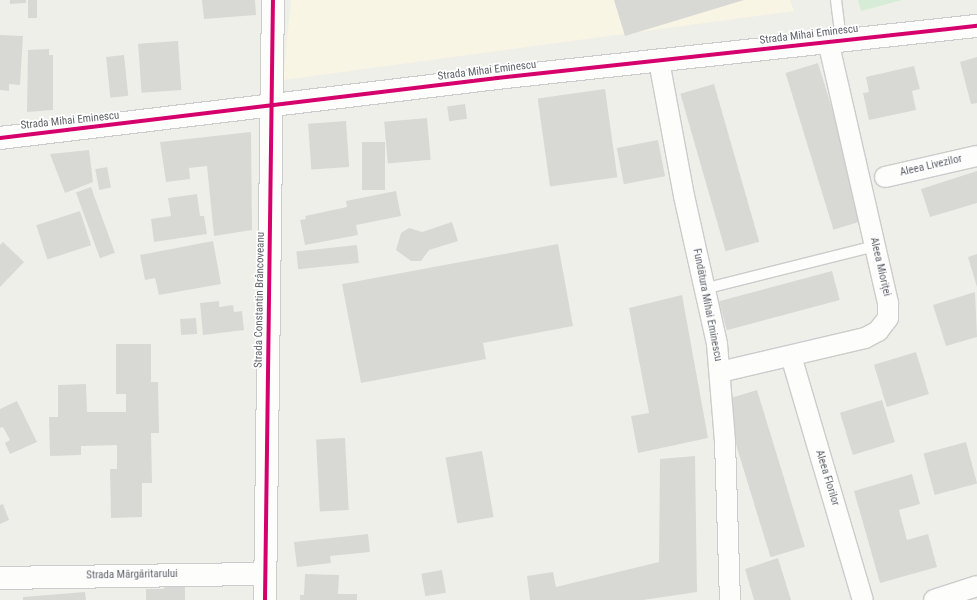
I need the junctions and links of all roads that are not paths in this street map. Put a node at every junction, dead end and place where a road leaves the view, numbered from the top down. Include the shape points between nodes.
1 (273, 0) edge
2 (836, 0) edge
3 (977, 26) edge
4 (835, 41) junction
5 (659, 61) junction
6 (270, 107) junction
7 (0, 138) edge
8 (977, 156) edge
9 (885, 177) dead end
10 (875, 246) junction
11 (704, 289) junction
12 (791, 356) junction
13 (720, 372) junction
14 (263, 574) junction
15 (0, 578) edge
16 (977, 586) edge
17 (265, 600) edge
18 (730, 600) edge
19 (863, 600) edge
20 (934, 600) edge

1 - 6 street, Strada Constantin Brâncoveanu
2 - 4 lane
3 - 4 street, Strada Mihai Eminescu
4 - 5 street, Strada Mihai Eminescu
4 - 10 street, Aleea Mioriței
5 - 6 street, Strada Mihai Eminescu
5 - 11 street, Fundătura Mihai Eminescu
6 - 7 street, Strada Mihai Eminescu
6 - 14 street, Strada Constantin Brâncoveanu
8 - 9 street, Aleea Livezilor
10 - 11 lane
10 - 12 street, Aleea Mioriței via 888,303 888,318 878,331 865,338
11 - 13 street, Fundătura Mihai Eminescu via 717,344
12 - 13 street, Aleea Mioriței
12 - 19 street, Aleea Florilor
13 - 18 street, Fundătura Mihai Eminescu via 726,442
14 - 15 street, Strada Mărgăritarului
14 - 17 street, Strada Constantin Brâncoveanu
16 - 20 street

